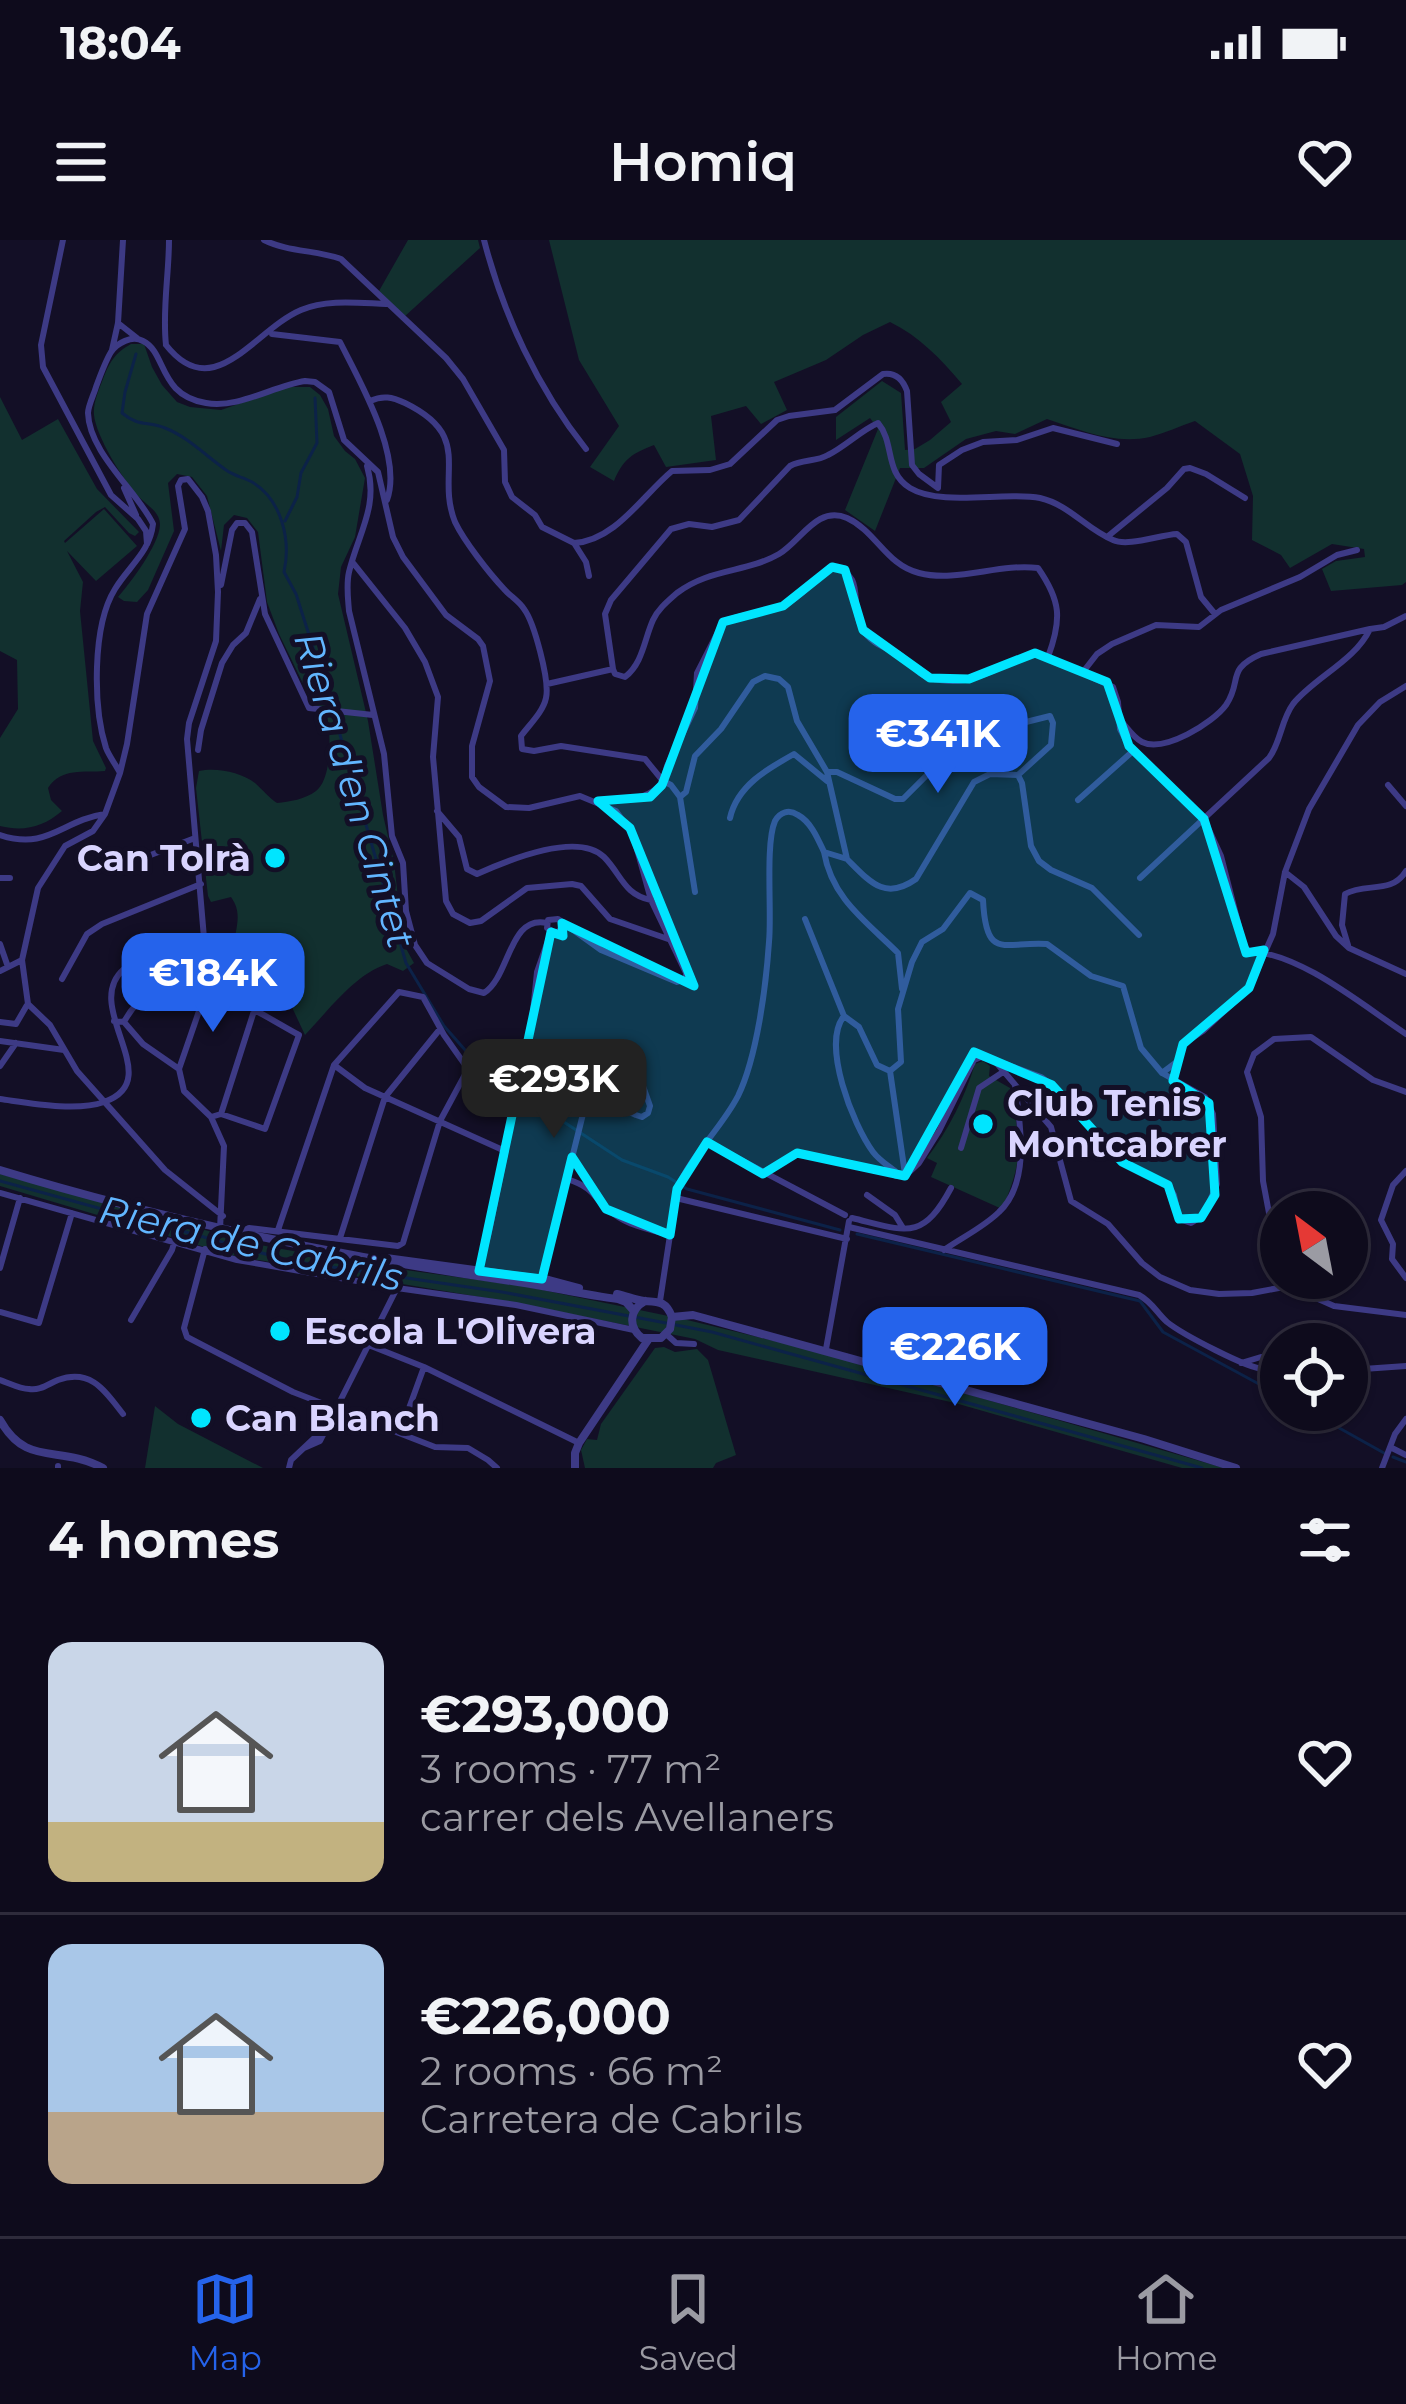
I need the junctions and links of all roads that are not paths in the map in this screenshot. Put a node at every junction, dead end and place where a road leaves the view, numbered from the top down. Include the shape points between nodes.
1 (63, 240) edge
2 (123, 240) edge
3 (169, 240) edge
4 (264, 240) edge
5 (484, 240) edge
6 (388, 304) junction
7 (118, 323) junction
8 (269, 334) junction
9 (136, 338) junction
10 (147, 343) junction
11 (166, 345) junction
12 (112, 350) junction
13 (370, 401) junction
14 (1117, 445) dead end
15 (586, 449) dead end
16 (366, 462) junction
17 (938, 488) junction
18 (120, 493) junction
19 (950, 496) junction
20 (1245, 498) dead end
21 (386, 503) junction
22 (130, 505) junction
23 (148, 514) junction
24 (138, 519) junction
25 (1107, 537) junction
26 (574, 543) junction
27 (147, 545) junction
28 (1357, 550) dead end
29 (352, 561) junction
30 (589, 576) dead end
31 (261, 596) junction
32 (218, 601) junction
33 (1215, 614) junction
34 (1406, 616) edge
35 (1370, 629) junction
36 (1048, 657) junction
37 (613, 669) junction
38 (1083, 672) junction
39 (547, 684) junction
40 (1406, 686) edge
41 (373, 716) junction
42 (1119, 717) junction
43 (198, 750) dead end
44 (1133, 751) junction
45 (120, 772) junction
46 (827, 772) junction
47 (1018, 775) junction
48 (663, 781) junction
49 (830, 784) junction
50 (1388, 785) dead end
51 (680, 797) junction
52 (1078, 800) dead end
53 (598, 802) junction
54 (1406, 806) edge
55 (437, 811) junction
56 (105, 814) junction
57 (730, 818) dead end
58 (1204, 819) junction
59 (0, 836) edge
60 (196, 837) junction
61 (824, 853) junction
62 (148, 856) dead end
63 (847, 859) junction
64 (1406, 871) edge
65 (1285, 872) junction
66 (0, 878) edge
67 (10, 878) dead end
68 (1140, 878) dead end
69 (201, 884) junction
70 (695, 892) dead end
71 (651, 900) junction
72 (805, 919) dead end
73 (549, 928) junction
74 (1139, 935) dead end
75 (671, 940) junction
76 (0, 944) edge
77 (1348, 948) junction
78 (1264, 950) junction
79 (22, 960) junction
80 (4, 969) edge
81 (1406, 974) edge
82 (62, 979) dead end
83 (207, 988) junction
84 (903, 994) junction
85 (28, 1004) junction
86 (254, 1011) junction
87 (844, 1016) junction
88 (114, 1021) junction
89 (0, 1022) edge
90 (124, 1022) junction
91 (440, 1029) junction
92 (1406, 1034) edge
93 (0, 1042) edge
94 (16, 1043) junction
95 (64, 1050) junction
96 (631, 1052) dead end
97 (991, 1059) junction
98 (334, 1065) junction
99 (0, 1066) edge
100 (179, 1069) junction
101 (890, 1071) junction
102 (1003, 1072) junction
103 (1162, 1073) junction
104 (1015, 1085) junction
105 (1406, 1092) edge
106 (385, 1097) junction
107 (0, 1099) edge
108 (106, 1102) junction
109 (1030, 1103) junction
110 (1018, 1111) junction
111 (221, 1114) junction
112 (211, 1117) junction
113 (440, 1121) junction
114 (706, 1142) junction
115 (961, 1148) dead end
116 (505, 1151) junction
117 (0, 1170) edge
118 (1406, 1171) edge
119 (763, 1174) junction
120 (900, 1176) junction
121 (567, 1179) junction
122 (951, 1188) dead end
123 (1265, 1191) edge
124 (0, 1192) edge
125 (867, 1195) dead end
126 (20, 1198) junction
127 (676, 1198) junction
128 (72, 1213) junction
129 (223, 1216) junction
130 (849, 1220) junction
131 (180, 1221) junction
132 (903, 1228) junction
133 (220, 1229) junction
134 (278, 1230) junction
135 (239, 1233) junction
136 (670, 1235) junction
137 (340, 1238) junction
138 (847, 1239) junction
139 (175, 1240) junction
140 (205, 1250) junction
141 (944, 1250) junction
142 (1406, 1264) edge
143 (398, 1265) junction
144 (0, 1268) edge
145 (1396, 1268) junction
146 (478, 1274) junction
147 (1406, 1278) edge
148 (542, 1280) junction
149 (397, 1286) junction
150 (1260, 1291) edge
151 (1318, 1299) edge
152 (645, 1301) junction
153 (660, 1301) junction
154 (634, 1311) junction
155 (0, 1312) edge
156 (1406, 1315) edge
157 (672, 1317) junction
158 (131, 1320) dead end
159 (634, 1330) junction
160 (667, 1334) junction
161 (648, 1340) junction
162 (694, 1343) dead end
163 (366, 1344) junction
164 (826, 1349) junction
165 (1241, 1363) dead end
166 (424, 1366) junction
167 (1406, 1366) edge
168 (1368, 1369) edge
169 (0, 1380) edge
170 (335, 1410) junction
171 (122, 1414) dead end
172 (1406, 1419) edge
173 (0, 1420) edge
174 (400, 1433) junction
175 (579, 1443) junction
176 (1390, 1447) junction
177 (16, 1454) dead end
178 (1406, 1455) edge
179 (54, 1466) edge
180 (104, 1468) edge
181 (290, 1468) edge
182 (496, 1468) edge
183 (575, 1468) edge
184 (1236, 1468) edge
185 (1382, 1468) edge

1 - 18 street via 43,367
2 - 7 street
3 - 11 street
4 - 6 street via 341,260
5 - 15 street via 538,377
6 - 8 street via 298,311
6 - 26 street via 463,379 504,450 512,496 542,527
7 - 9 street
7 - 12 street
8 - 11 street via 206,370 178,360
8 - 13 street via 340,342
9 - 10 street
9 - 12 street
10 - 11 street
10 - 16 street via 175,388 206,404 305,381 324,386 344,440
12 - 18 street via 88,412
13 - 21 street via 392,468
13 - 39 street via 398,400 444,437 457,525 525,610
14 - 17 street via 1052,428 983,442 940,465
16 - 21 street
16 - 29 street via 368,522
17 - 19 street
17 - 26 street via 912,465 904,382 883,374 835,410 777,420 721,468 672,471 616,524
18 - 22 street
18 - 23 street
18 - 24 street
19 - 25 street via 1036,497 1063,505
19 - 37 street via 900,480 878,423 829,455 799,461 739,520 671,529 607,606
20 - 25 street via 1184,469
21 - 53 street via 393,537 419,582 483,646 490,681 472,778 506,807 573,796
22 - 23 street
22 - 24 street
23 - 27 street
24 - 27 street
25 - 33 street via 1128,543 1177,534
26 - 30 street
27 - 45 street via 110,598 94,675 107,749
28 - 33 street
29 - 41 street via 349,611
29 - 55 street via 405,628 438,697
31 - 32 street via 252,532 237,523
31 - 41 street via 312,710
31 - 43 street via 246,633 221,663
32 - 45 street via 208,511 196,488 181,480 185,529 147,614
32 - 60 street via 217,641 189,723
33 - 38 street via 1199,627 1156,625 1112,644
34 - 35 street
35 - 42 street via 1249,659 1226,706 1181,737 1141,742
35 - 58 street via 1294,703 1270,758
36 - 37 street via 1058,606 1038,568 921,574 836,515 810,523 794,545 765,561 709,574 678,592 652,621 630,674
36 - 38 street
36 - 48 street via 1035,653 968,679 930,678 875,644 857,617 854,581 832,567 783,606 723,622 697,673 695,708
37 - 39 street
38 - 42 street via 1113,688
39 - 48 street via 522,749 561,746 645,759
40 - 65 street via 1345,742
41 - 73 street via 406,911 427,963 484,993 525,925
42 - 44 street
44 - 52 street
44 - 58 street
45 - 56 street
46 - 47 street via 903,799 977,724 1050,716 1051,745
46 - 49 street
46 - 51 street via 797,722 788,687 765,676 695,756
47 - 63 street via 974,782 916,879 901,889 870,882
47 - 74 street via 1039,861 1092,888
48 - 51 street
48 - 53 street via 645,797
49 - 57 street via 794,754 759,774
49 - 63 street
50 - 54 street
51 - 70 street
53 - 71 street via 630,827
55 - 71 street via 477,874 573,845 603,855 624,887
55 - 75 street via 446,901 461,920 481,921 527,888 572,884 610,919
56 - 59 street via 30,841
56 - 79 street via 90,834 65,846 43,877
58 - 68 street
58 - 78 street via 1244,946
60 - 62 street
60 - 69 street
61 - 63 street
61 - 84 street via 850,909 898,953
61 - 114 street via 800,815 776,819 770,941 746,1076
64 - 77 street via 1388,887 1345,894
65 - 77 street
65 - 78 street
66 - 67 street
69 - 82 street via 87,934
69 - 88 street via 204,938 124,968 112,986
71 - 75 street
72 - 87 street
73 - 75 street via 555,918 601,950 682,982 686,973
73 - 116 street
76 - 80 street
77 - 81 street
78 - 92 street
78 - 103 street via 1249,988 1183,1044
79 - 80 street
79 - 85 street
83 - 86 street
83 - 90 street via 177,983
83 - 100 street
84 - 101 street via 902,1062
84 - 103 street via 922,942 970,893 983,900 986,927 1000,945 1046,944 1090,976 1123,986 1141,1048
85 - 89 street via 16,1024
85 - 95 street
86 - 111 street
86 - 111 street via 299,1035 265,1129
87 - 101 street via 877,1065
87 - 120 street via 834,1046 844,1088 868,1143
88 - 90 street
88 - 108 street via 130,1066
90 - 100 street
91 - 98 street via 423,997 399,992
91 - 106 street
91 - 113 street via 468,1069
93 - 94 street
94 - 95 street
94 - 99 street
95 - 108 street
96 - 121 street via 648,1113 596,1097 586,1102
97 - 102 street
97 - 103 street via 1052,1084 1122,1162 1168,1185 1179,1219 1196,1222 1217,1184 1213,1114 1202,1094
97 - 120 street via 974,1060 920,1163
98 - 106 street
98 - 134 street
100 - 112 street via 184,1091
101 - 120 street
102 - 104 street
102 - 115 street via 979,1088
104 - 109 street
104 - 110 street
105 - 123 street via 1373,1080 1311,1037 1274,1040 1253,1054 1247,1072 1261,1118
106 - 113 street
106 - 137 street
107 - 108 street
108 - 129 street via 165,1170
109 - 110 street
109 - 150 street via 1051,1127 1071,1201 1108,1224 1142,1263 1190,1290
110 - 141 street via 1023,1148 1004,1208
111 - 112 street
112 - 129 street via 224,1146
113 - 116 street
113 - 137 street via 407,1237 398,1246
114 - 119 street
114 - 127 street
116 - 146 street
117 - 131 street
118 - 145 street via 1381,1220
119 - 120 street via 796,1154
119 - 130 street
121 - 136 street via 589,1187 617,1217
121 - 148 street
122 - 132 street via 935,1216
124 - 126 street
125 - 132 street
126 - 128 street
126 - 144 street
127 - 136 street
127 - 138 street
128 - 139 street
128 - 155 street via 39,1323
129 - 133 street
130 - 132 street
130 - 138 street
130 - 141 street
131 - 133 street
131 - 139 street
133 - 135 street
134 - 135 street
134 - 137 street
135 - 143 street
136 - 153 street
138 - 164 street
139 - 140 street
139 - 158 street
140 - 149 street
140 - 170 street via 188,1337
141 - 165 street via 1139,1295 1169,1324
142 - 145 street
143 - 146 street
143 - 149 street
145 - 147 street
146 - 148 street
146 - 154 street via 618,1299
148 - 152 street
149 - 159 street
149 - 163 street
151 - 156 street
152 - 153 street
152 - 154 street
153 - 157 street
154 - 159 street
157 - 160 street
157 - 164 street via 693,1315
159 - 161 street
160 - 161 street
160 - 162 street
161 - 175 street
163 - 166 street
163 - 170 street
164 - 184 street
166 - 174 street
166 - 175 street
167 - 168 street
169 - 171 street via 28,1390 62,1378 93,1380
170 - 174 street
170 - 181 street via 320,1441
172 - 176 street
173 - 177 street
174 - 182 street via 435,1447 468,1448
175 - 183 street
176 - 178 street
176 - 185 street
179 - 180 street

